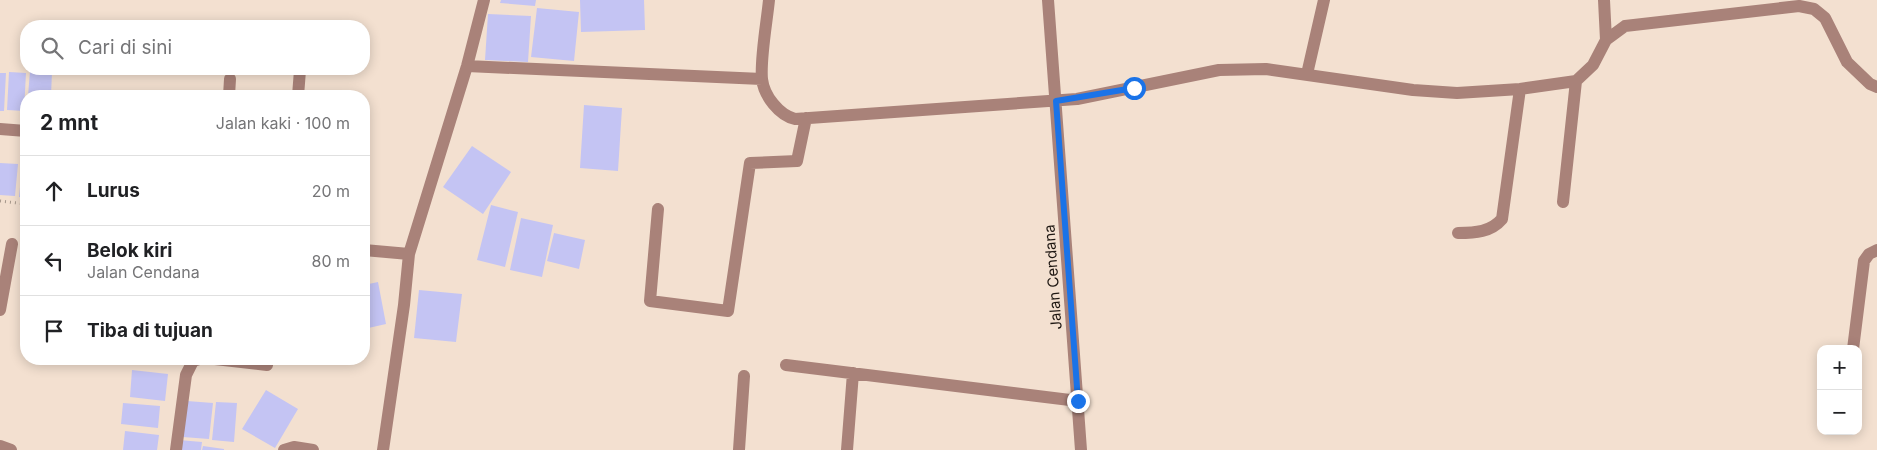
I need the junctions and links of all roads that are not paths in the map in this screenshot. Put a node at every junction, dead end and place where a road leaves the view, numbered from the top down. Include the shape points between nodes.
1 (484, 0) edge
2 (769, 0) edge
3 (1048, 0) edge
4 (1324, 0) edge
5 (1604, 0) edge
6 (1606, 40) junction
7 (467, 66) junction
8 (1307, 74) junction
9 (300, 75) edge
10 (230, 79) dead end
11 (762, 80) junction
12 (1576, 81) junction
13 (1877, 87) edge
14 (1520, 89) junction
15 (229, 90) edge
16 (298, 90) edge
17 (1056, 101) junction
18 (806, 118) junction
19 (0, 129) edge
20 (20, 131) edge
21 (1563, 202) dead end
22 (658, 209) dead end
23 (1458, 233) dead end
24 (12, 244) dead end
25 (1877, 250) edge
26 (370, 251) edge
27 (409, 254) junction
28 (0, 310) edge
29 (1854, 345) edge
30 (191, 365) edge
31 (786, 365) dead end
32 (853, 373) junction
33 (744, 376) dead end
34 (1078, 401) junction
35 (0, 446) edge
36 (11, 450) edge
37 (176, 450) edge
38 (284, 450) edge
39 (313, 450) edge
40 (383, 450) edge
41 (739, 450) edge
42 (847, 450) edge
43 (1081, 450) edge

1 - 7 street
2 - 11 street
3 - 17 street, Jalan Cendana
4 - 8 street
5 - 6 street
6 - 12 street via 1593,65
6 - 13 street via 1624,26 1799,6 1814,9 1825,18 1846,62
7 - 11 street
7 - 27 street
8 - 14 street via 1422,91 1457,93
8 - 17 street via 1266,69 1219,70
9 - 16 street
10 - 15 street
11 - 18 street via 770,100 786,116
12 - 14 street
12 - 21 street
14 - 23 street via 1502,220 1496,227 1486,230
17 - 18 street
17 - 34 street, Jalan Cendana
18 - 22 street via 797,161 750,163 728,311 650,301
19 - 20 street
24 - 28 street
25 - 29 street via 1868,254 1864,261
26 - 27 street
27 - 40 street
30 - 37 street via 186,375
31 - 32 street
32 - 34 street
32 - 42 street
33 - 41 street
34 - 43 street, Jalan Cendana
35 - 36 street
38 - 39 street via 294,447

